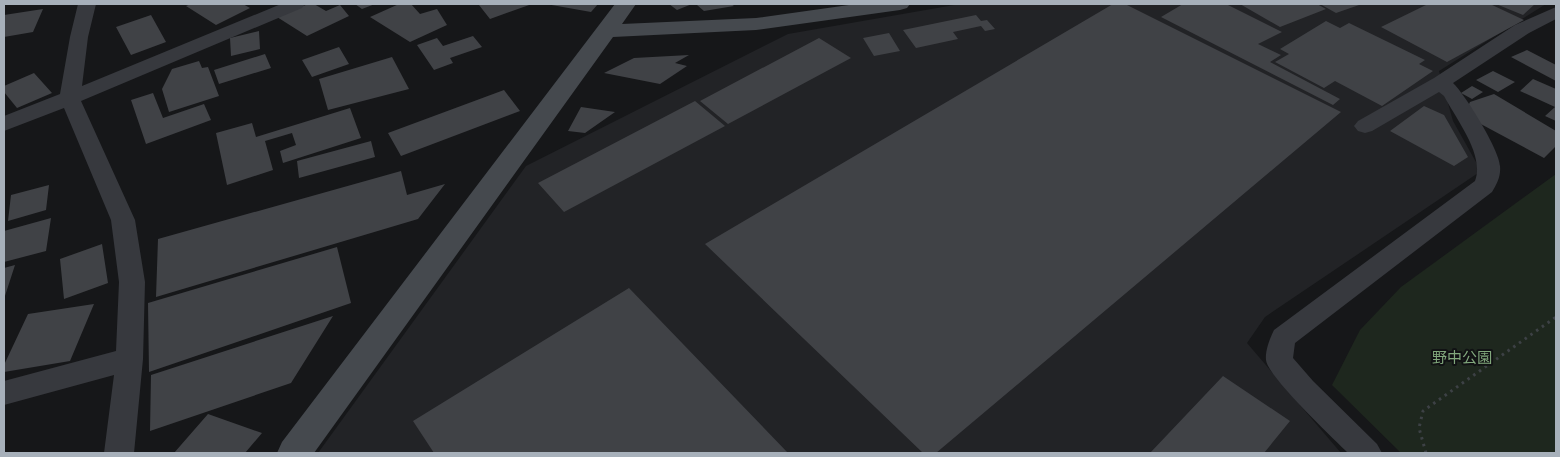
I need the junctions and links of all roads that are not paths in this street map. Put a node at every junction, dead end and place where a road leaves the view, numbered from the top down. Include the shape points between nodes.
1 (87, 4) edge
2 (296, 4) edge
3 (626, 4) edge
4 (900, 4) edge
5 (270, 7) edge
6 (1556, 12) edge
7 (608, 31) junction
8 (1441, 82) junction
9 (70, 98) junction
10 (4, 124) edge
11 (1365, 126) dead end
12 (128, 359) junction
13 (4, 393) edge
14 (119, 453) edge
15 (294, 453) edge
16 (1367, 453) edge

1 - 9 street
2 - 5 street
3 - 7 street
4 - 7 street via 756,24
5 - 9 street
6 - 8 street via 1522,29
7 - 15 street
8 - 11 street
8 - 16 street via 1452,93 1487,154 1490,174 1484,186 1283,338 1279,361
9 - 10 street
9 - 12 street via 122,220 132,282
12 - 13 street
12 - 14 street

